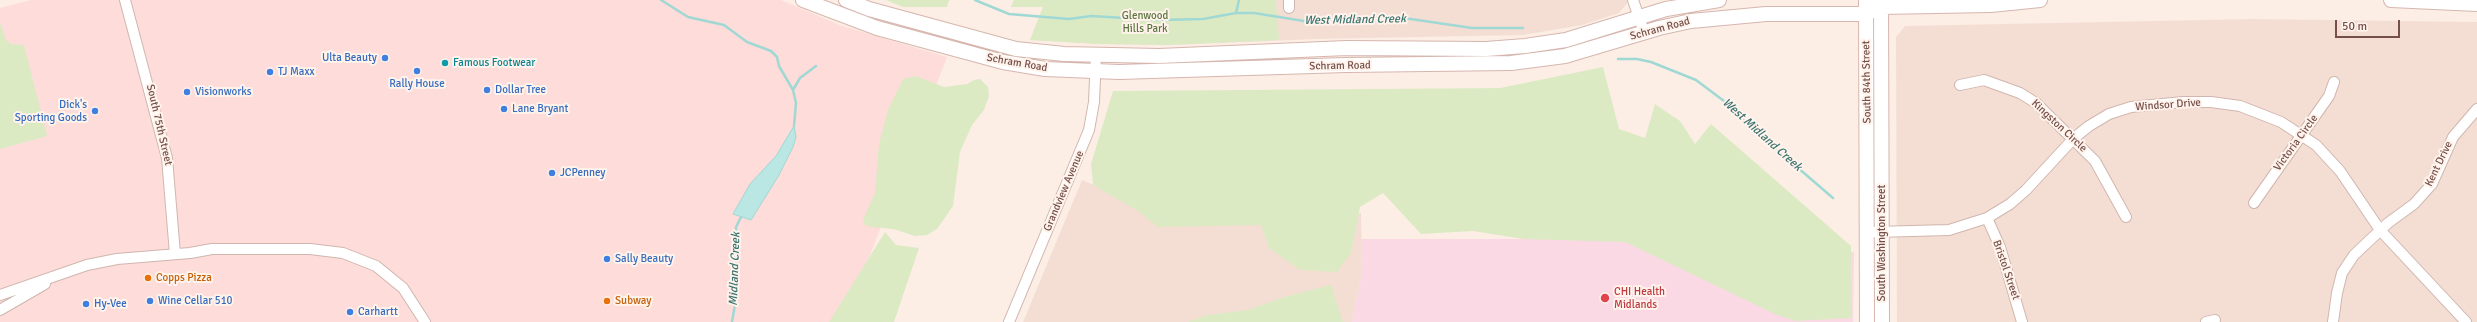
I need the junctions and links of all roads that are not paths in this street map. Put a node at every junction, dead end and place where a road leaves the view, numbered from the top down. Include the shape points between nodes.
1 (125, 0) edge
2 (803, 0) edge
3 (1633, 0) edge
4 (1719, 0) edge
5 (1866, 0) edge
6 (2040, 0) edge
7 (2391, 0) edge
8 (855, 2) edge
9 (1881, 3) edge
10 (2477, 4) edge
11 (1866, 14) junction
12 (1639, 17) junction
13 (851, 19) junction
14 (1644, 32) junction
15 (1096, 55) junction
16 (1095, 71) junction
17 (2334, 82) dead end
18 (1960, 85) dead end
19 (2477, 109) edge
20 (2301, 134) junction
21 (2074, 138) junction
22 (1875, 163) junction
23 (2254, 203) dead end
24 (2126, 217) dead end
25 (1987, 218) junction
26 (2380, 230) junction
27 (1867, 232) junction
28 (1881, 232) junction
29 (175, 254) junction
30 (72, 270) junction
31 (0, 295) edge
32 (0, 310) edge
33 (425, 322) edge
34 (1009, 322) edge
35 (1867, 322) edge
36 (1882, 322) edge
37 (2022, 322) edge
38 (2333, 322) edge
39 (2466, 322) edge

1 - 29 street, South 75th Street via 167,158
2 - 13 main road, Schram Road
3 - 12 street
4 - 12 main road, Schram Road
5 - 9 main road, Schram Road
5 - 11 main road, South 84th Street
6 - 9 main road, Schram Road via 1991,5
7 - 10 main road
8 - 13 street
8 - 15 main road, Schram Road via 1016,49
9 - 11 main road, Schram Road
9 - 22 main road, South 84th Street
11 - 14 main road, Schram Road via 1738,15 1691,21
11 - 22 main road, South 84th Street
12 - 14 street
12 - 15 main road, Schram Road via 1566,40 1506,48 1347,48 1159,56
13 - 16 main road, Schram Road via 1003,62 1045,69
14 - 16 main road, Schram Road via 1565,56 1499,64 1346,65 1168,72
15 - 16 street, Grandview Avenue
16 - 34 street, Grandview Avenue via 1094,102 1089,130
17 - 20 street, Victoria Circle via 2329,96
18 - 21 street, Kingston Circle via 1984,80 2020,92
19 - 26 street, Kent Drive via 2453,137 2432,184 2414,204
20 - 21 street, Windsor Drive via 2281,122 2240,106 2183,102 2124,110 2089,126
20 - 23 street, Victoria Circle
20 - 26 street, Windsor Drive via 2316,145 2340,171
21 - 24 street, Kingston Circle via 2095,161
21 - 25 street, Windsor Drive via 2026,190 2010,204
22 - 27 main road, South Washington Street
22 - 28 main road, South Washington Street
25 - 28 street, Windsor Drive via 1949,230
25 - 37 street, Bristol Street via 2000,247
26 - 38 street, Kent Drive via 2354,255 2342,273
26 - 39 street, Windsor Drive
27 - 28 street, Windsor Drive
27 - 35 main road, South Washington Street
28 - 36 main road, South Washington Street
29 - 30 street via 109,260
29 - 33 street via 216,255 230,250 310,249 355,256 396,280 417,306
30 - 31 street
30 - 32 street

